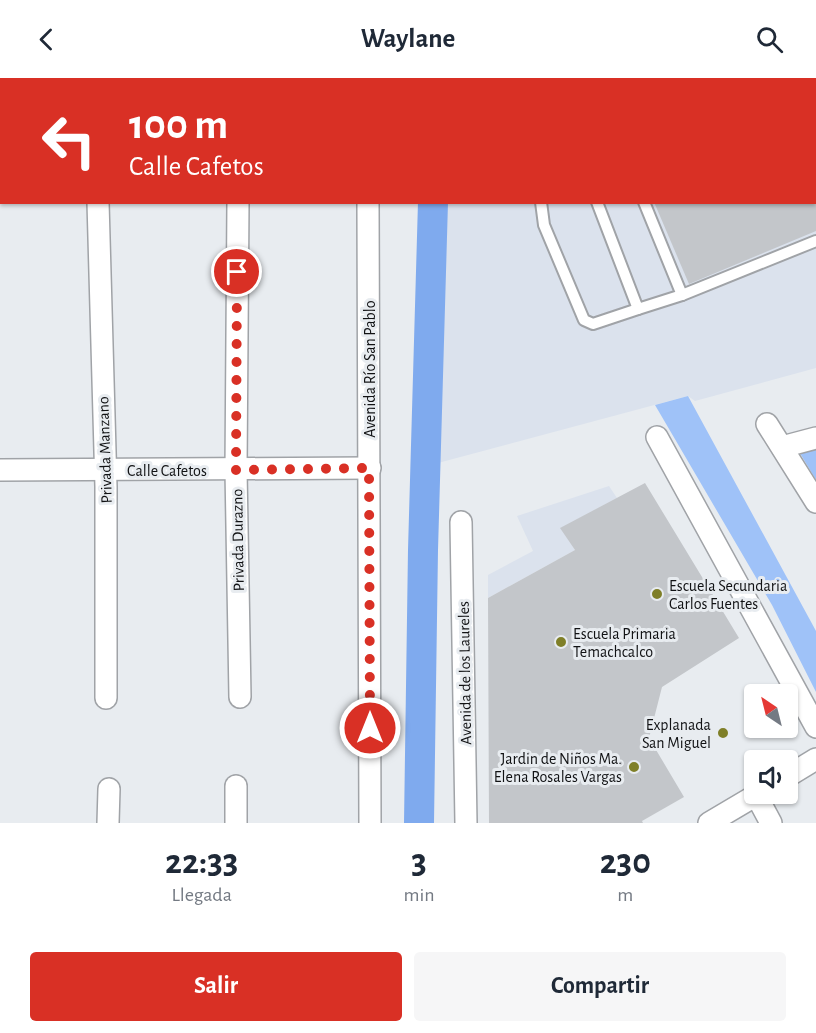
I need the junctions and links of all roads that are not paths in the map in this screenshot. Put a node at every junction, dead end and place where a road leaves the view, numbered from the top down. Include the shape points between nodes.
1 (98, 204) edge
2 (238, 204) edge
3 (368, 204) edge
4 (540, 204) edge
5 (598, 204) edge
6 (645, 204) edge
7 (816, 241) edge
8 (682, 295) junction
9 (639, 309) junction
10 (767, 424) dead end
11 (657, 437) dead end
12 (816, 438) edge
13 (782, 447) junction
14 (369, 468) junction
15 (0, 470) edge
16 (106, 470) junction
17 (236, 470) junction
18 (816, 502) edge
19 (461, 522) dead end
20 (240, 697) dead end
21 (106, 698) dead end
22 (816, 727) edge
23 (816, 759) edge
24 (798, 770) edge
25 (236, 786) dead end
26 (109, 789) dead end
27 (744, 802) edge
28 (762, 804) edge
29 (108, 823) edge
30 (236, 823) edge
31 (370, 823) edge
32 (466, 823) edge
33 (709, 823) edge
34 (771, 823) edge

1 - 16 street, Privada Manzano
2 - 17 street, Privada Durazno
3 - 14 street, Avenida Río San Pablo
4 - 9 lane via 544,225 584,320 593,324
5 - 9 lane
6 - 8 lane
7 - 8 lane
8 - 9 lane
10 - 13 street
11 - 22 street
12 - 13 street
13 - 18 street
14 - 17 street, Calle Cafetos
14 - 31 street, Avenida Río San Pablo
15 - 16 street, Calle Cafetos
16 - 17 street, Calle Cafetos
16 - 21 street, Privada Manzano
17 - 20 street, Privada Durazno
19 - 32 street, Avenida de los Laureles
23 - 24 street
25 - 30 street
26 - 29 street
27 - 33 street
28 - 34 street

